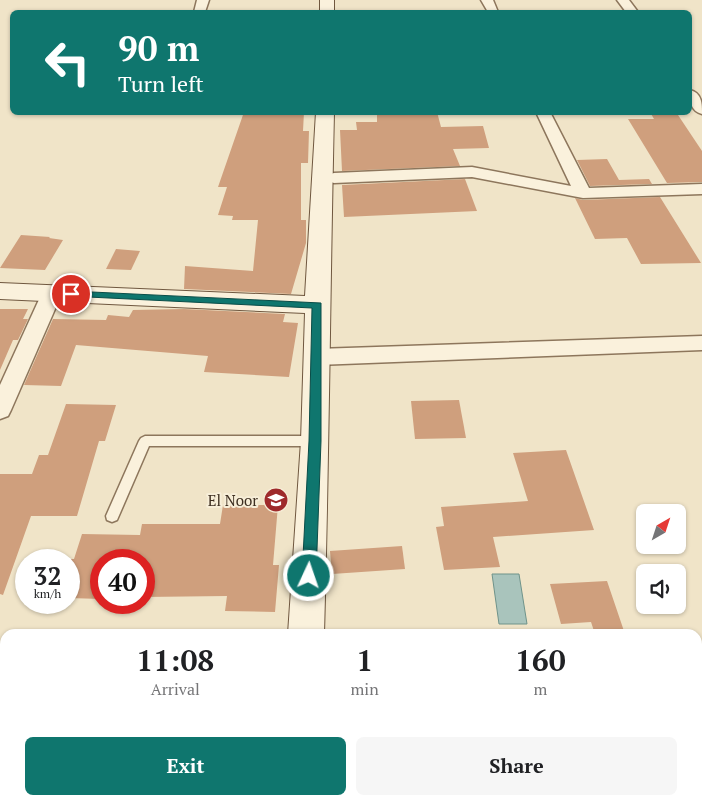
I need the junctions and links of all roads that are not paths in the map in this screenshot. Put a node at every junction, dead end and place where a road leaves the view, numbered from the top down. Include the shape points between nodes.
1 (692, 97) edge
2 (702, 110) edge
3 (325, 115) edge
4 (544, 115) edge
5 (334, 178) dead end
6 (702, 190) edge
7 (583, 193) junction
8 (0, 291) edge
9 (52, 293) junction
10 (317, 305) junction
11 (702, 343) edge
12 (316, 357) junction
13 (0, 410) edge
14 (315, 441) junction
15 (112, 516) dead end
16 (306, 629) edge

1 - 2 street
3 - 10 street
4 - 7 street
5 - 7 street via 472,172
6 - 7 street
8 - 9 street
9 - 10 street
9 - 13 street
10 - 12 street
11 - 12 street
12 - 14 street
14 - 15 lane via 145,441
14 - 16 street

